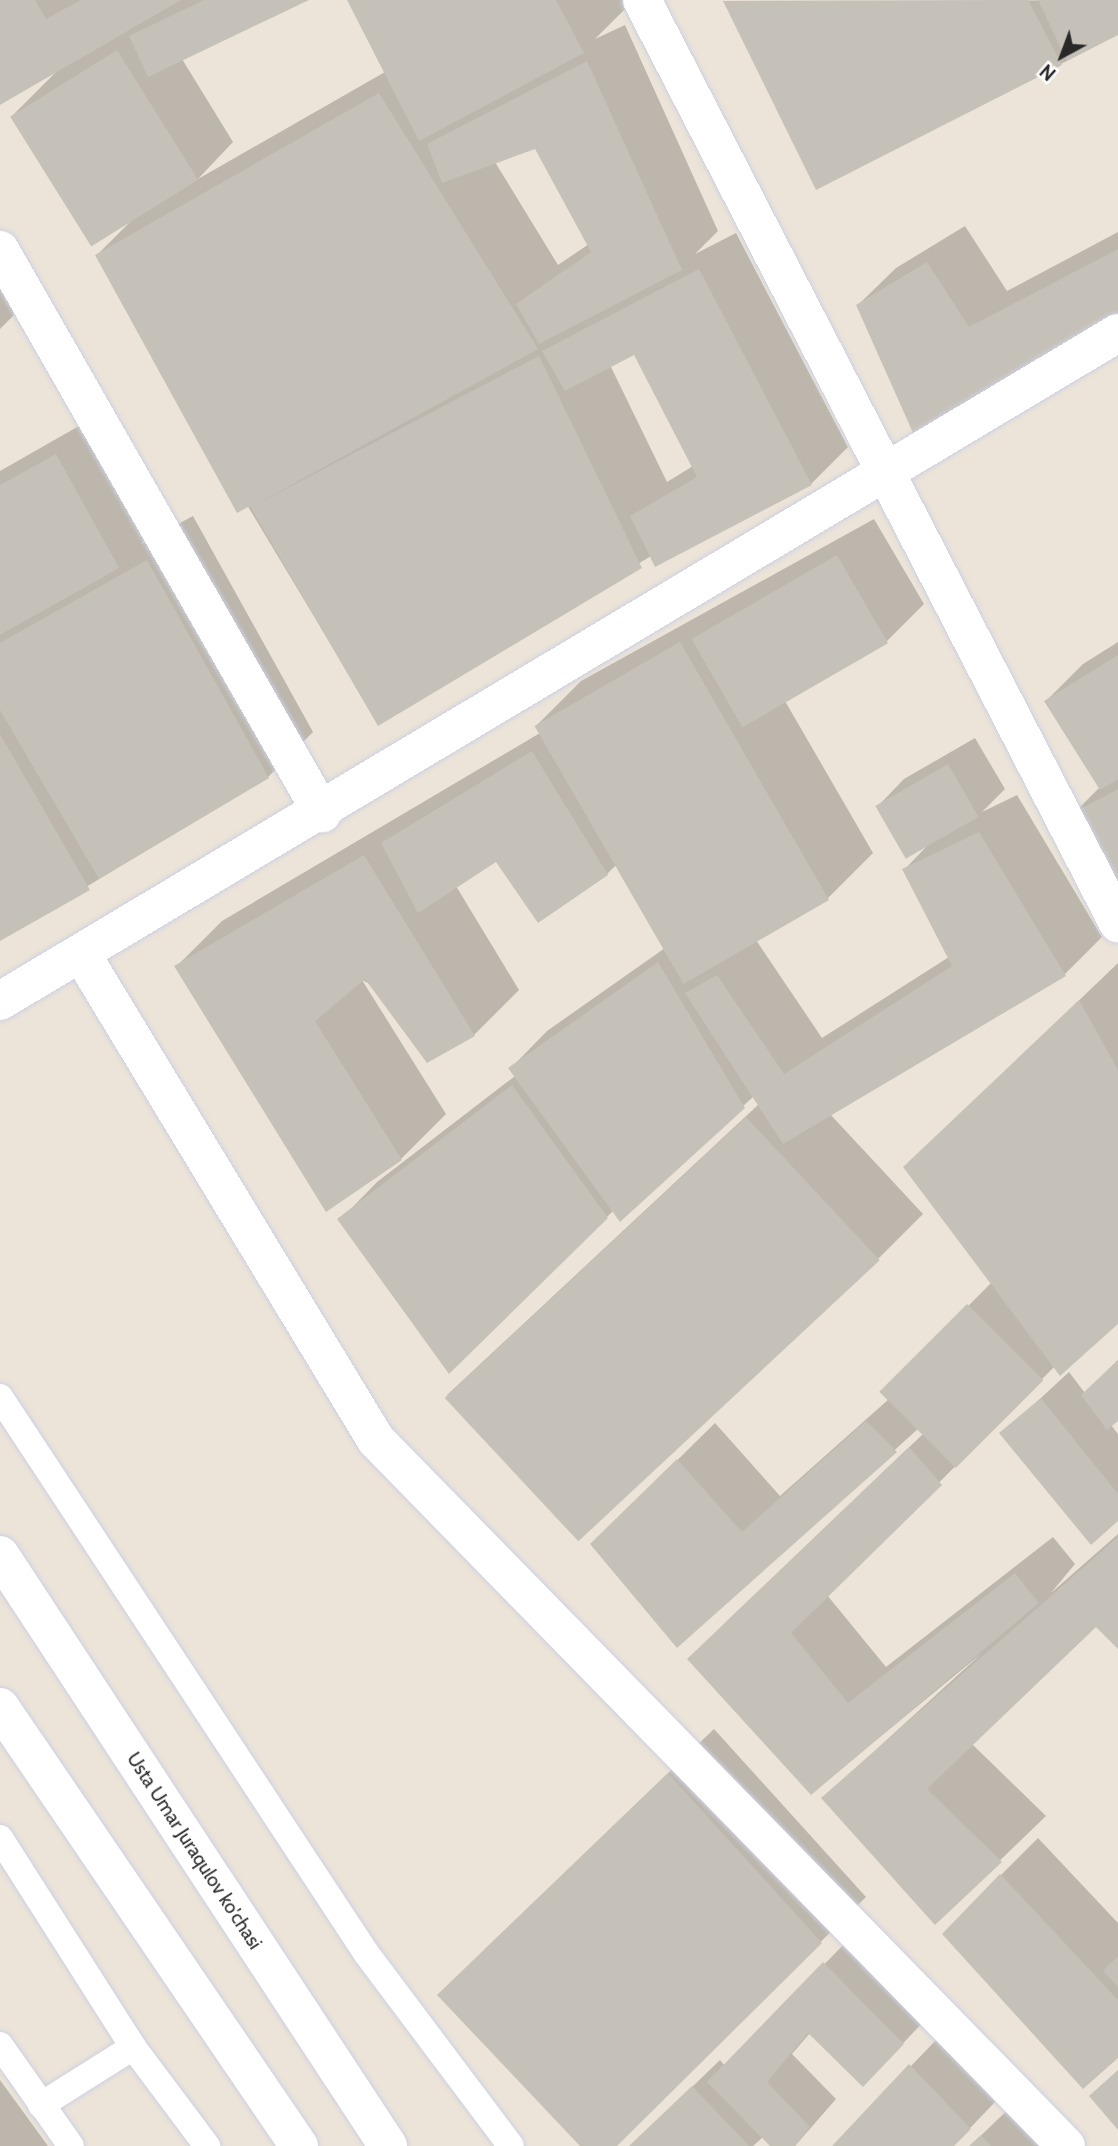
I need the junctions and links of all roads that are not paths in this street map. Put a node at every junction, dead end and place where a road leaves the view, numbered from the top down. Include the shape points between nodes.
1 (642, 0) edge
2 (0, 250) edge
3 (1118, 333) edge
4 (883, 477) junction
5 (322, 813) junction
6 (1118, 923) edge
7 (82, 955) junction
8 (0, 1001) edge
9 (0, 1397) edge
10 (0, 1555) edge
11 (0, 1707) edge
12 (0, 1838) edge
13 (0, 2045) edge
14 (133, 2047) junction
15 (41, 2105) junction
16 (71, 2146) edge
17 (207, 2146) edge
18 (299, 2146) edge
19 (388, 2146) edge
20 (511, 2146) edge
21 (1066, 2146) edge

1 - 4 street
2 - 5 street
3 - 4 street
4 - 5 street
4 - 6 street
5 - 7 street
7 - 8 street
7 - 21 street via 376,1440
9 - 20 lane via 366,1953
10 - 19 street, Usta Umar Juraqulov ko'chasi
11 - 18 street
12 - 14 lane
13 - 15 lane
14 - 15 lane
14 - 17 lane
15 - 16 lane

